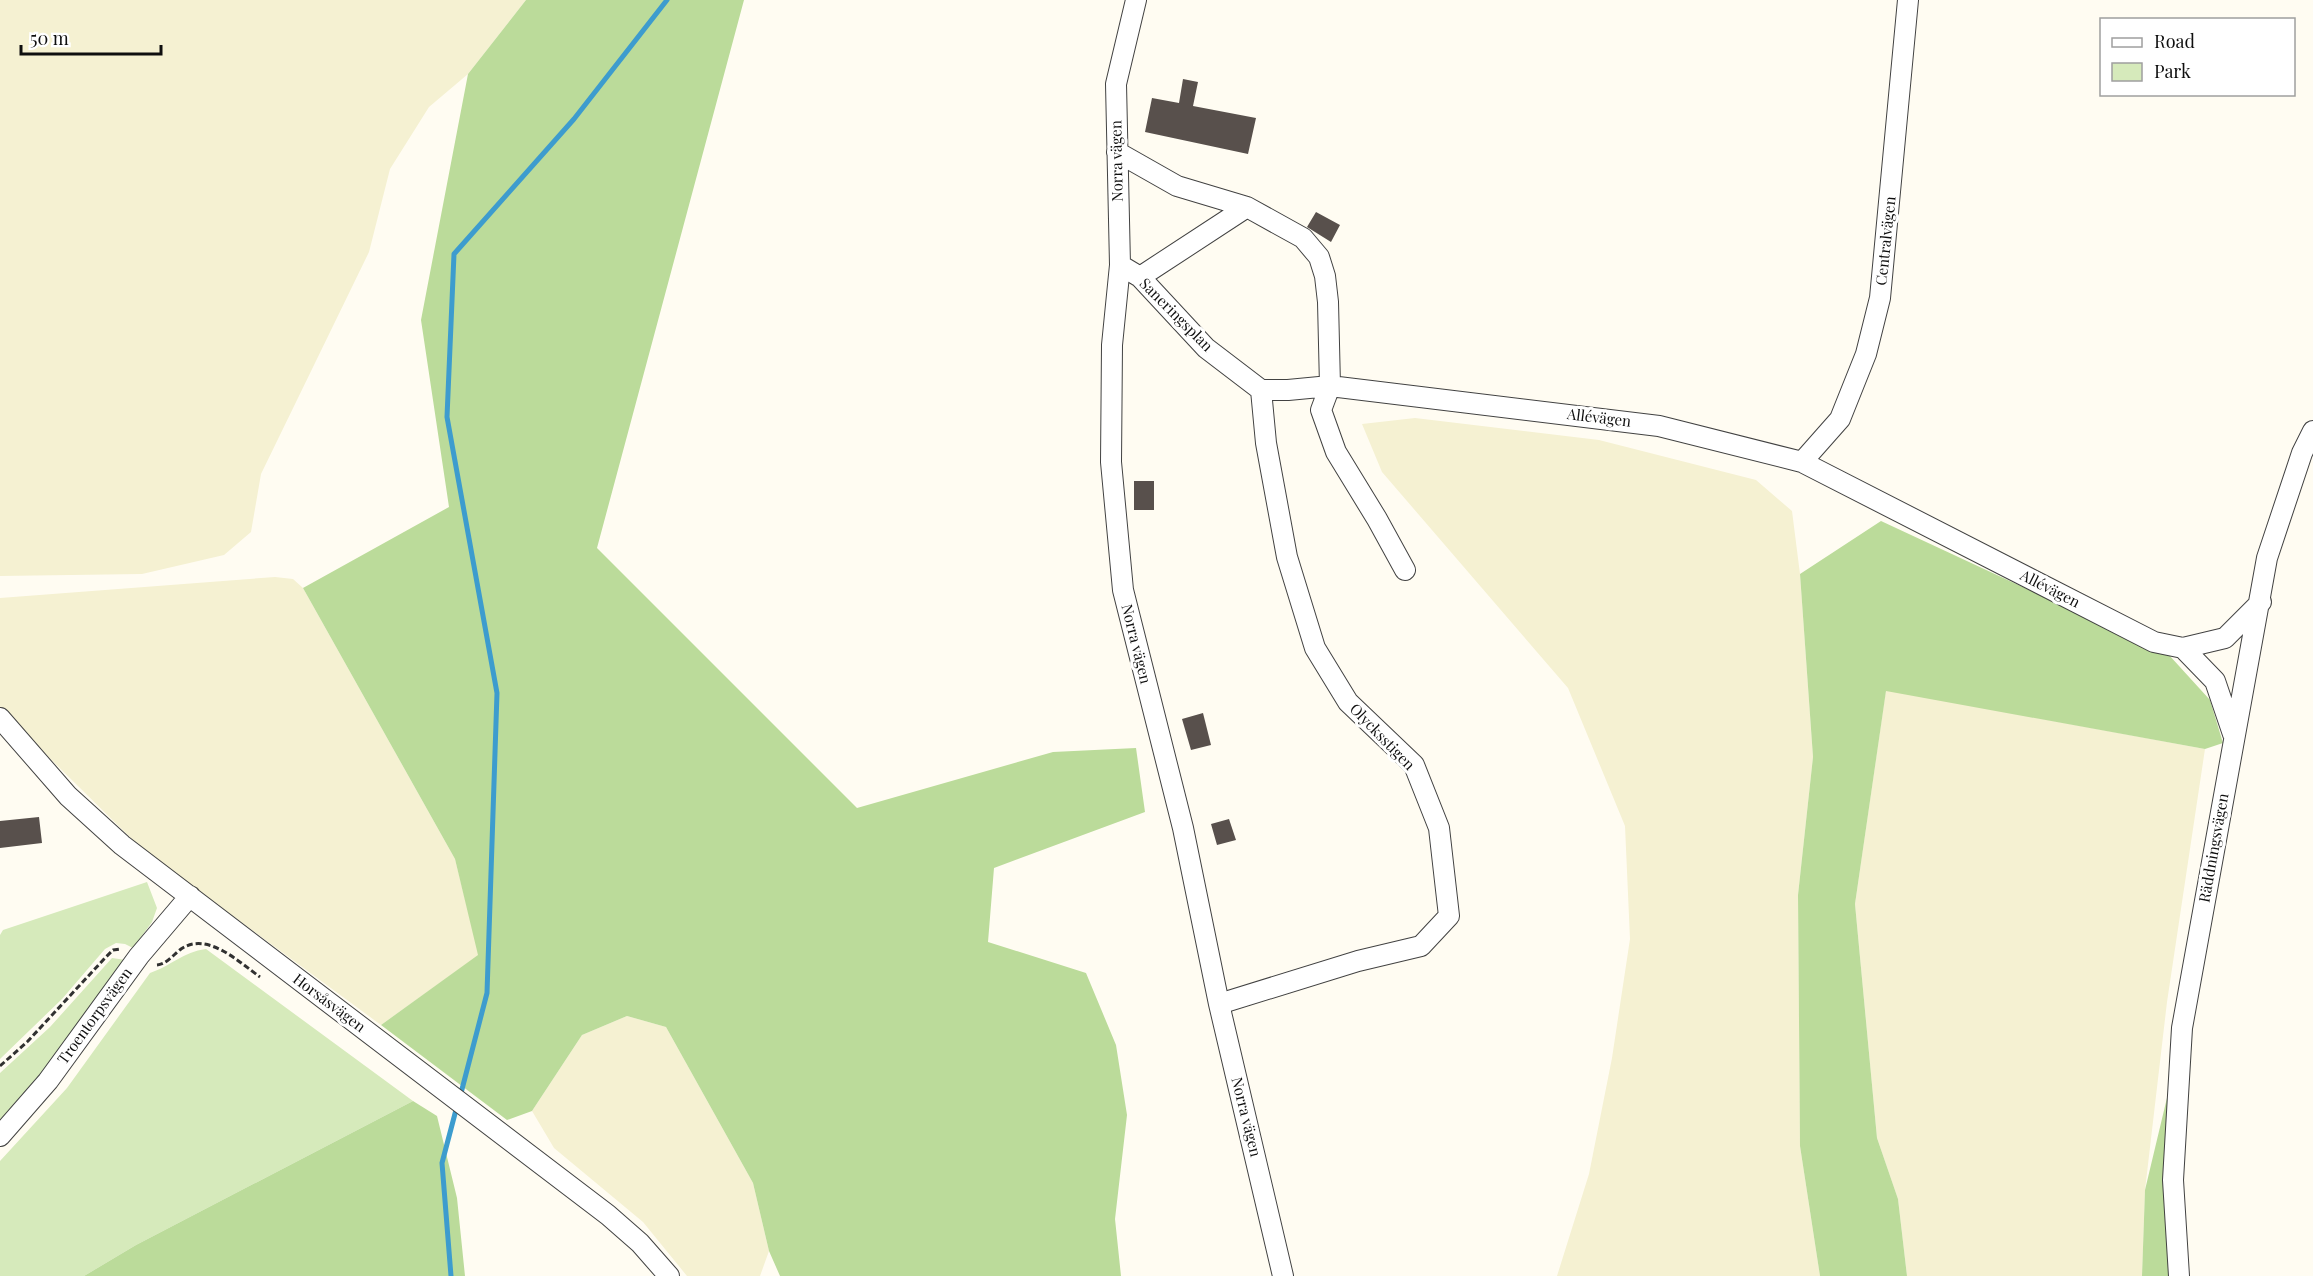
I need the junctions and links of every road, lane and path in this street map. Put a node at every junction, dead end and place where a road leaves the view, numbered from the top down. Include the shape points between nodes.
1 (1136, 0) edge
2 (1908, 0) edge
3 (1117, 152) junction
4 (1247, 207) junction
5 (1120, 265) junction
6 (1140, 277) junction
7 (1330, 386) junction
8 (1261, 390) junction
9 (2313, 430) edge
10 (1802, 462) junction
11 (1404, 570) dead end
12 (2260, 602) junction
13 (2183, 648) junction
14 (0, 718) edge
15 (2234, 736) junction
16 (190, 896) junction
17 (139, 956) junction
18 (265, 980) dead end
19 (1219, 1004) junction
20 (0, 1066) edge
21 (0, 1136) edge
22 (669, 1276) edge
23 (1283, 1276) edge
24 (2179, 1276) edge

1 - 3 street, Norra vägen via 1116,84
2 - 10 street, Centralvägen via 1880,298 1866,354 1840,419
3 - 4 street via 1177,186
3 - 5 street, Norra vägen
4 - 6 street
4 - 7 street via 1303,238 1319,256 1328,302
5 - 6 street, Saneringsplan
5 - 19 street, Norra vägen via 1112,345 1111,462 1123,590 1183,828
6 - 8 street, Saneringsplan via 1206,348
7 - 8 street
7 - 10 street, Allévägen via 1659,426
7 - 11 street via 1322,410 1336,452
8 - 19 street, Olycksstigen via 1266,443 1287,557 1315,648 1348,702 1414,765 1439,828 1449,916 1421,945
9 - 12 street, Räddningsvägen via 2267,558
10 - 13 street, Allévägen via 2154,642
12 - 13 street, Allévägen via 2225,638
12 - 15 street, Räddningsvägen
13 - 15 street via 2214,681
14 - 16 street, Horsåsvägen via 68,796 123,845
15 - 24 street, Räddningsvägen via 2182,1028 2173,1180
16 - 17 street, Troentorpsvägen
16 - 22 street, Horsåsvägen via 608,1215
17 - 18 path via 150,965 162,964 181,948 208,944
17 - 20 path via 130,950 113,950
17 - 21 street, Troentorpsvägen via 48,1082
19 - 23 street, Norra vägen

